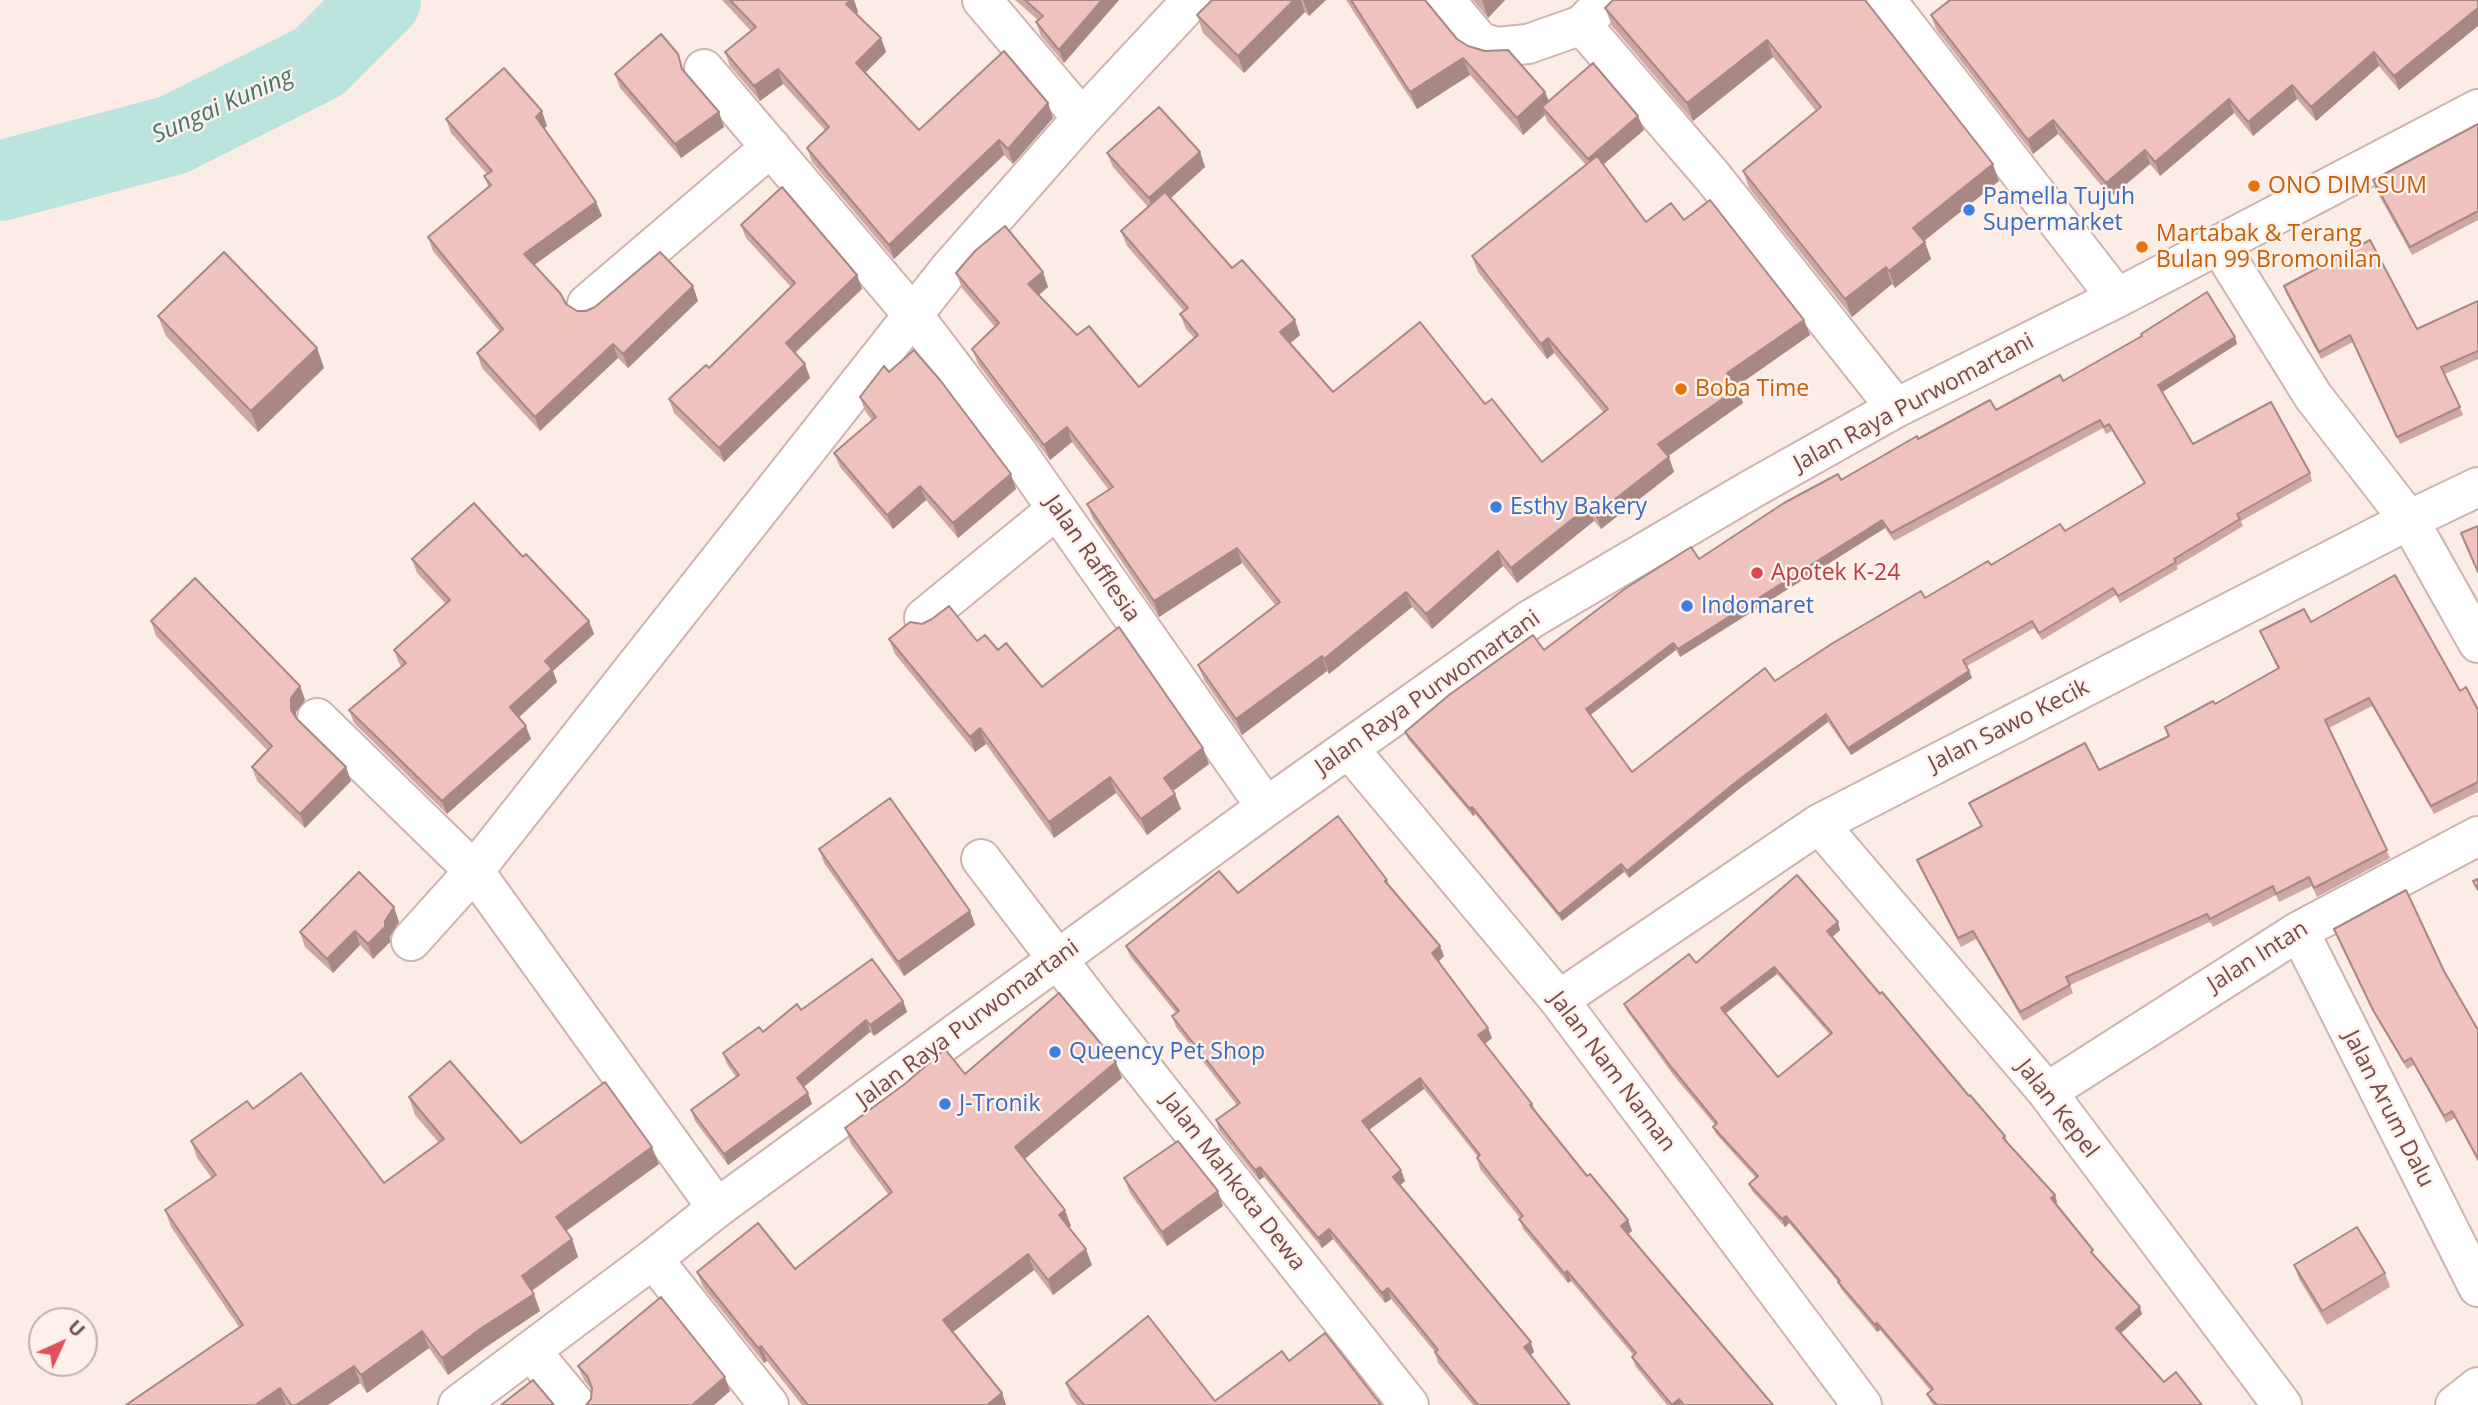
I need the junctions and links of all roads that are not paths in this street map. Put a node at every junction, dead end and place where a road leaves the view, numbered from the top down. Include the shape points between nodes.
1 (982, 0) edge
2 (1192, 0) edge
3 (1445, 0) edge
4 (1886, 0) edge
5 (1594, 12) edge
6 (704, 69) dead end
7 (2478, 109) edge
8 (1082, 118) junction
9 (771, 147) junction
10 (2219, 245) junction
11 (2116, 298) junction
12 (587, 303) dead end
13 (913, 314) junction
14 (1896, 408) junction
15 (2478, 487) edge
16 (1057, 509) junction
17 (2409, 520) junction
18 (924, 618) dead end
19 (2478, 643) edge
20 (317, 718) dead end
21 (1349, 749) junction
22 (1266, 807) junction
23 (1819, 824) junction
24 (2478, 836) edge
25 (981, 859) dead end
26 (474, 871) junction
27 (2299, 930) junction
28 (411, 941) dead end
29 (1057, 959) junction
30 (1559, 1000) junction
31 (2047, 1092) junction
32 (717, 1208) junction
33 (653, 1259) junction
34 (2478, 1287) edge
35 (531, 1352) junction
36 (2478, 1387) edge
37 (458, 1405) edge
38 (576, 1405) edge
39 (769, 1405) edge
40 (1409, 1405) edge
41 (1862, 1405) edge
42 (2282, 1405) edge
43 (2455, 1405) edge

1 - 8 street
2 - 8 street
3 - 5 street via 1480,42 1497,47 1528,44
4 - 11 street
5 - 14 street via 1712,176
6 - 9 street, Jalan Rafflesia
7 - 10 street, Jalan Raya Purwomartani
8 - 13 street
9 - 12 street
9 - 13 street, Jalan Rafflesia
10 - 11 street, Jalan Raya Purwomartani
10 - 17 street via 2313,396
11 - 14 street, Jalan Raya Purwomartani
13 - 16 street, Jalan Rafflesia
13 - 26 street
14 - 21 street, Jalan Raya Purwomartani via 1531,619
15 - 17 street, Jalan Sawo Kecik
16 - 18 street
16 - 22 street, Jalan Rafflesia
17 - 19 street
17 - 23 street, Jalan Sawo Kecik
20 - 26 street
21 - 22 street, Jalan Raya Purwomartani
21 - 30 street, Jalan Nam Naman
22 - 29 street, Jalan Raya Purwomartani
23 - 30 street, Jalan Sawo Kecik
23 - 31 street, Jalan Kepel
24 - 27 street, Jalan Intan
25 - 29 street, Jalan Mahkota Dewa
26 - 28 street
26 - 32 street
27 - 31 street, Jalan Intan
27 - 34 street, Jalan Arum Dalu
29 - 32 street, Jalan Raya Purwomartani
29 - 40 street, Jalan Mahkota Dewa
30 - 41 street, Jalan Nam Naman
31 - 42 street, Jalan Kepel
32 - 33 street, Jalan Raya Purwomartani
33 - 35 street, Jalan Raya Purwomartani
33 - 39 street
35 - 37 street, Jalan Raya Purwomartani
35 - 38 street
36 - 43 street

